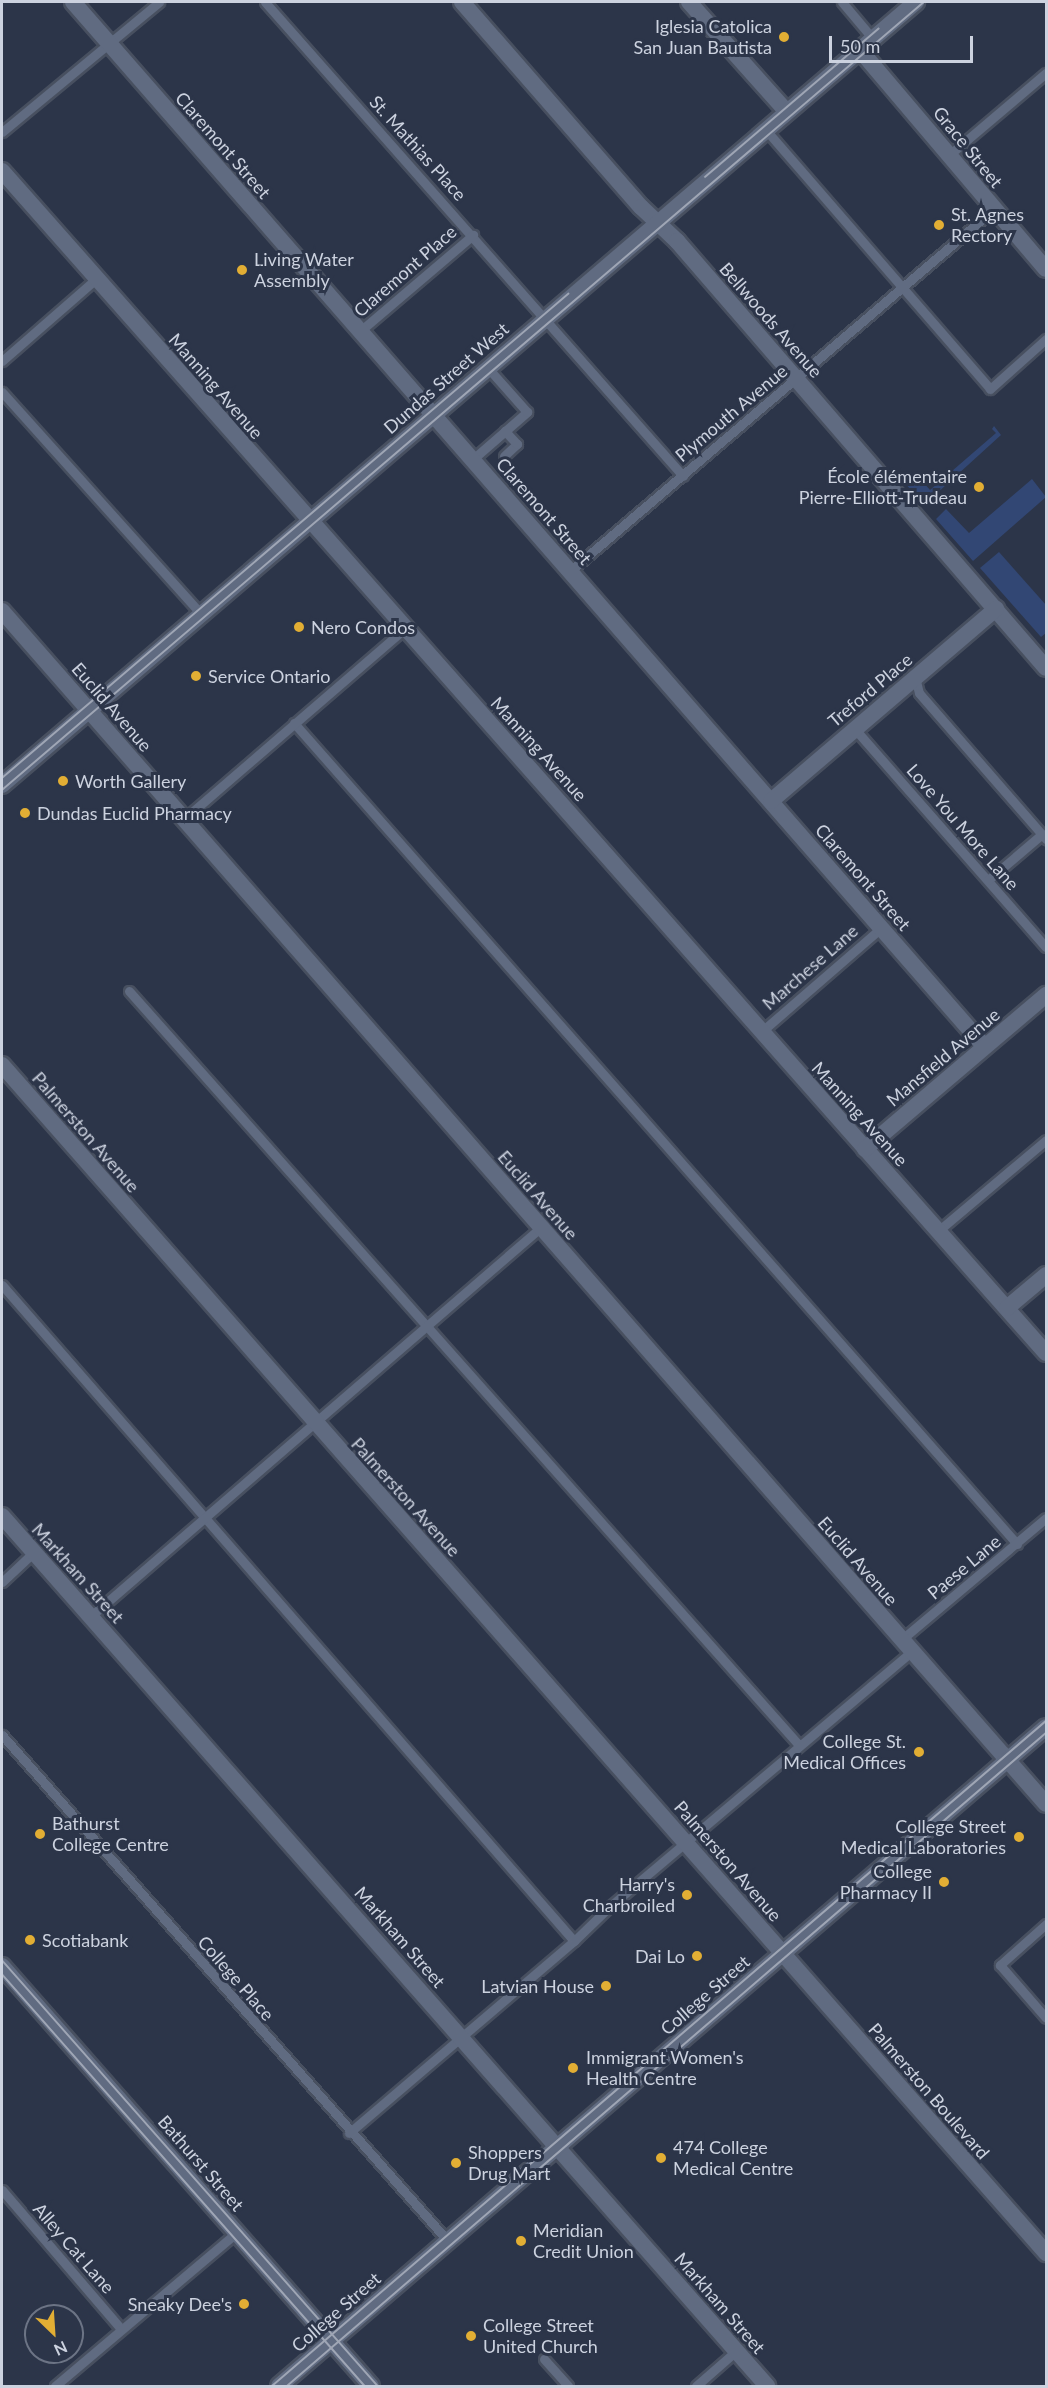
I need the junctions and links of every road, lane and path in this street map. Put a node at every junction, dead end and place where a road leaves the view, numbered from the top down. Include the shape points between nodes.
1 (73, 2) edge
2 (159, 2) edge
3 (265, 2) edge
4 (462, 2) edge
5 (689, 2) edge
6 (842, 2) edge
7 (916, 2) edge
8 (110, 43) junction
9 (866, 44) junction
10 (1047, 74) edge
11 (787, 112) junction
12 (766, 130) junction
13 (2, 132) edge
14 (948, 156) junction
15 (2, 171) edge
16 (994, 209) junction
17 (657, 223) junction
18 (473, 235) junction
19 (1047, 269) edge
20 (97, 278) junction
21 (902, 288) junction
22 (545, 318) junction
23 (359, 332) junction
24 (1047, 339) edge
25 (2, 361) edge
26 (488, 368) junction
27 (797, 379) junction
28 (2, 392) edge
29 (434, 414) junction
30 (505, 431) junction
31 (504, 456) dead end
32 (473, 459) junction
33 (683, 476) junction
34 (309, 521) junction
35 (570, 571) junction
36 (996, 609) junction
37 (2, 611) edge
38 (201, 614) junction
39 (404, 628) junction
40 (1047, 668) edge
41 (915, 677) junction
42 (87, 710) junction
43 (294, 723) junction
44 (854, 728) junction
45 (2, 784) edge
46 (771, 801) junction
47 (183, 819) junction
48 (1044, 837) edge
49 (988, 880) junction
50 (881, 928) junction
51 (1047, 947) edge
52 (129, 992) dead end
53 (1047, 995) edge
54 (761, 1032) junction
55 (984, 1046) junction
56 (2, 1065) edge
57 (1047, 1140) edge
58 (864, 1149) junction
59 (540, 1228) junction
60 (938, 1232) junction
61 (1047, 1275) edge
62 (2, 1285) edge
63 (1007, 1308) junction
64 (428, 1327) junction
65 (1047, 1353) edge
66 (314, 1423) junction
67 (2, 1516) edge
68 (1047, 1518) edge
69 (204, 1519) junction
70 (1017, 1544) junction
71 (34, 1552) junction
72 (2, 1582) edge
73 (91, 1616) junction
74 (906, 1646) junction
75 (1047, 1727) edge
76 (2, 1735) edge
77 (799, 1745) junction
78 (1008, 1761) junction
79 (1047, 1804) edge
80 (687, 1843) junction
81 (1047, 1924) edge
82 (574, 1941) junction
83 (783, 1953) junction
84 (2, 1966) edge
85 (1047, 2018) edge
86 (461, 2035) junction
87 (350, 2133) junction
88 (558, 2147) junction
89 (2, 2190) edge
90 (236, 2233) junction
91 (448, 2241) junction
92 (1047, 2253) edge
93 (121, 2329) junction
94 (332, 2341) junction
95 (736, 2351) junction
96 (544, 2359) dead end
97 (55, 2386) edge
98 (279, 2386) edge
99 (371, 2386) edge
100 (568, 2386) edge
101 (696, 2386) edge
102 (767, 2386) edge

1 - 8 street, Claremont Street
2 - 8 lane
3 - 18 lane, St. Mathias Place
4 - 17 street, Bellwoods Avenue
5 - 11 street
6 - 9 lane
7 - 9 street, Dundas Street West
8 - 13 lane
8 - 23 street, Claremont Street
9 - 11 street, Dundas Street West
9 - 14 street, Grace Street
10 - 14 lane
11 - 12 street, Dundas Street West
12 - 17 street, Dundas Street West
12 - 21 lane
14 - 16 street, Grace Street
15 - 20 street, Manning Avenue
16 - 19 street, Grace Street
16 - 21 lane, Plymouth Avenue
17 - 22 street, Dundas Street West
17 - 27 street, Bellwoods Avenue
18 - 22 lane, St. Mathias Place
18 - 23 lane, Claremont Place
20 - 25 lane
20 - 34 street, Manning Avenue
21 - 24 lane via 990,389
21 - 27 lane, Plymouth Avenue
22 - 26 street, Dundas Street West
22 - 33 lane, St. Mathias Place
23 - 29 street, Claremont Street
26 - 29 street, Dundas Street West
26 - 30 lane via 527,412
27 - 33 lane, Plymouth Avenue
27 - 36 street, Bellwoods Avenue
28 - 38 lane
29 - 32 street, Claremont Street
29 - 34 street, Dundas Street West
30 - 31 lane via 517,444
30 - 32 lane
32 - 35 street, Claremont Street
33 - 35 lane, Plymouth Avenue
34 - 38 street, Dundas Street West
34 - 39 street, Manning Avenue
35 - 46 street, Claremont Street
36 - 40 street, Bellwoods Avenue
36 - 41 street, Treford Place
37 - 42 street, Euclid Avenue
38 - 42 street, Dundas Street West
39 - 43 lane
39 - 54 street, Manning Avenue
41 - 44 street, Treford Place
41 - 48 lane via 919,693
42 - 45 street, Dundas Street West
42 - 47 street, Euclid Avenue
43 - 47 lane
43 - 70 lane
44 - 46 street, Treford Place
44 - 49 lane, Love You More Lane
46 - 50 street, Claremont Street
47 - 59 street, Euclid Avenue
48 - 49 lane
49 - 51 lane, Love You More Lane
50 - 54 lane, Marchese Lane
50 - 55 street, Claremont Street
52 - 64 lane
53 - 55 street, Mansfield Avenue
54 - 58 street, Manning Avenue
55 - 58 street, Mansfield Avenue
56 - 66 street, Palmerston Avenue
57 - 60 lane
58 - 60 street, Manning Avenue
59 - 64 lane
59 - 74 street, Euclid Avenue
60 - 63 street, Manning Avenue
61 - 63 street
62 - 69 lane
63 - 65 street, Manning Avenue
64 - 66 lane
64 - 77 lane
66 - 69 lane
66 - 80 street, Palmerston Avenue
67 - 71 street, Markham Street
68 - 70 lane, Paese Lane
69 - 73 lane
69 - 82 lane
70 - 74 lane, Paese Lane
71 - 72 lane
71 - 73 street, Markham Street
73 - 86 street, Markham Street
74 - 77 lane, Paese Lane
74 - 78 street, Euclid Avenue
75 - 78 street, College Street
76 - 87 lane, College Place
77 - 80 lane, Paese Lane
78 - 79 street, Euclid Avenue
78 - 83 street, College Street
80 - 82 lane, Paese Lane
80 - 83 street, Palmerston Avenue
81 - 85 lane via 1000,1965
82 - 86 lane, Paese Lane
83 - 88 street, College Street
83 - 92 street, Palmerston Boulevard
84 - 90 street, Bathurst Street
86 - 87 lane, Paese Lane
86 - 88 street, Markham Street
87 - 91 lane, College Place
88 - 91 street, College Street
88 - 95 street, Markham Street
89 - 93 lane, Alley Cat Lane
90 - 93 lane
90 - 94 street, Bathurst Street
91 - 94 street, College Street
93 - 97 lane
94 - 98 street, College Street
94 - 99 street, Bathurst Street
95 - 101 lane
95 - 102 street, Markham Street
96 - 100 lane

